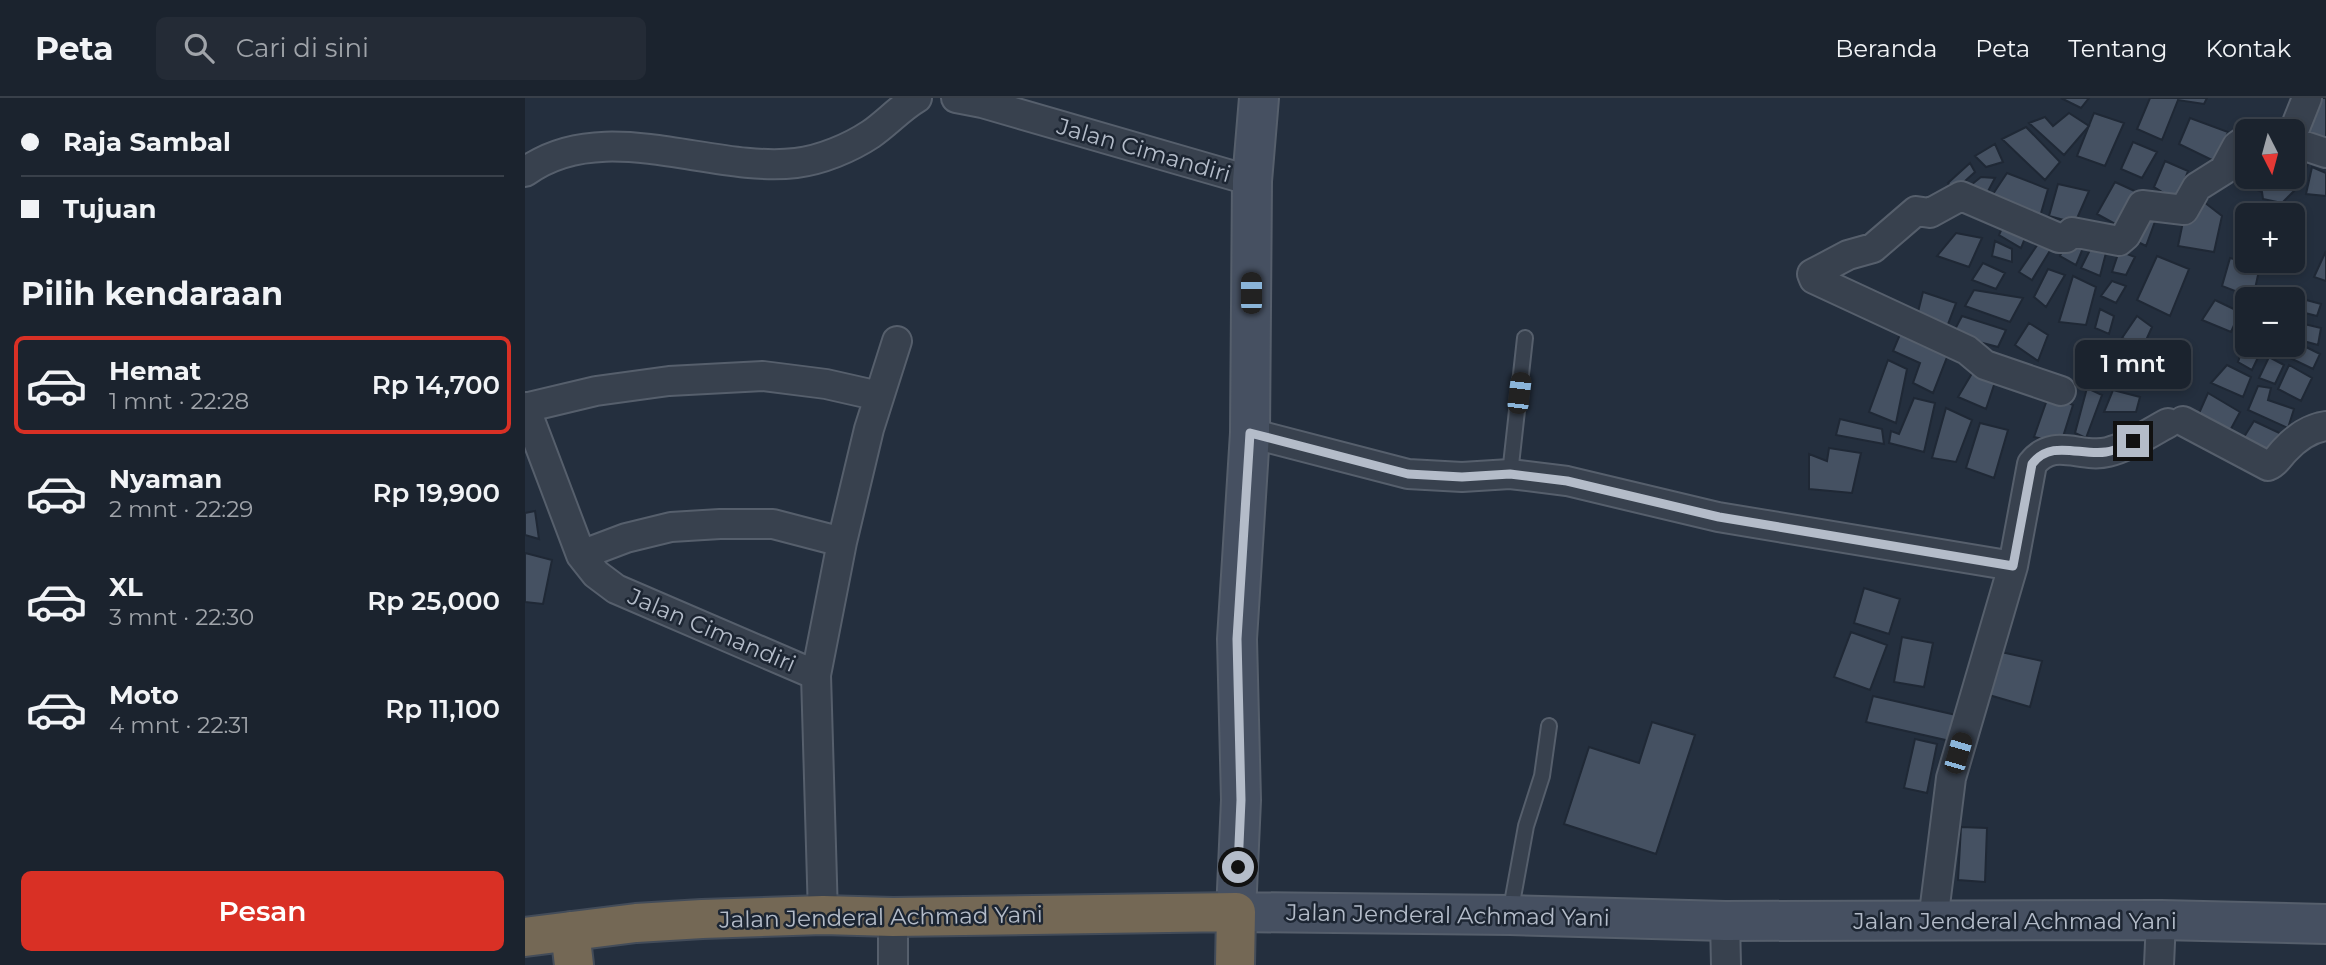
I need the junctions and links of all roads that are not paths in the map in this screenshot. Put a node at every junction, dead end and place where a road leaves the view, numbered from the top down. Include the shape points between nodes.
1 (956, 98) edge
2 (1259, 98) edge
3 (2308, 98) edge
4 (905, 102) edge
5 (2299, 119) edge
6 (2305, 146) edge
7 (2235, 150) edge
8 (2326, 153) edge
9 (525, 172) edge
10 (1252, 181) junction
11 (1525, 338) dead end
12 (897, 341) dead end
13 (2061, 391) dead end
14 (879, 396) junction
15 (525, 407) edge
16 (2326, 426) edge
17 (1250, 433) junction
18 (1510, 474) junction
19 (842, 542) junction
20 (581, 555) junction
21 (2013, 566) junction
22 (816, 675) junction
23 (1549, 726) dead end
24 (1236, 912) junction
25 (823, 915) junction
26 (1510, 915) junction
27 (893, 916) junction
28 (2161, 920) junction
29 (1725, 921) junction
30 (1933, 922) junction
31 (2326, 924) edge
32 (525, 937) edge
33 (572, 948) edge
34 (893, 965) edge
35 (1235, 965) edge
36 (1726, 965) edge
37 (2159, 965) edge

1 - 10 street, Jalan Cimandiri
2 - 10 main road
3 - 5 street
4 - 9 street via 871,134 798,163 591,148 558,153
6 - 8 street
7 - 13 street via 2224,170 2197,187 2184,210 2142,205 2119,241 2072,232 2059,238 1961,196 1930,213 1916,211 1873,248 1812,274 1814,279 1967,351 1985,365
10 - 17 main road
11 - 18 lane
12 - 14 street
14 - 15 street via 763,376 669,381
14 - 19 street
15 - 20 street, Jalan Cimandiri
16 - 21 street via 2309,431 2268,466 2176,422 2111,452 2049,450 2032,464
17 - 18 street via 1408,474
17 - 24 main road via 1237,639 1241,800
18 - 21 street via 1567,481 1719,517
19 - 20 street via 773,524 720,524 671,527
19 - 22 street
20 - 22 street, Jalan Cimandiri via 616,589
21 - 30 street via 1951,778
22 - 25 street, Jalan Cimandiri
23 - 26 lane
24 - 26 main road, Jalan Jenderal Achmad Yani
24 - 27 highway, Jalan Jenderal Achmad Yani
24 - 35 highway
25 - 27 highway, Jalan Jenderal Achmad Yani
25 - 33 highway, Jalan Jenderal Achmad Yani via 636,923
26 - 29 main road, Jalan Jenderal Achmad Yani
27 - 34 street
28 - 30 main road, Jalan Jenderal Achmad Yani
28 - 31 main road, Jalan Jenderal Achmad Yani
28 - 37 street
29 - 30 main road, Jalan Jenderal Achmad Yani
29 - 36 street
32 - 33 highway, Jalan Jenderal Achmad Yani

